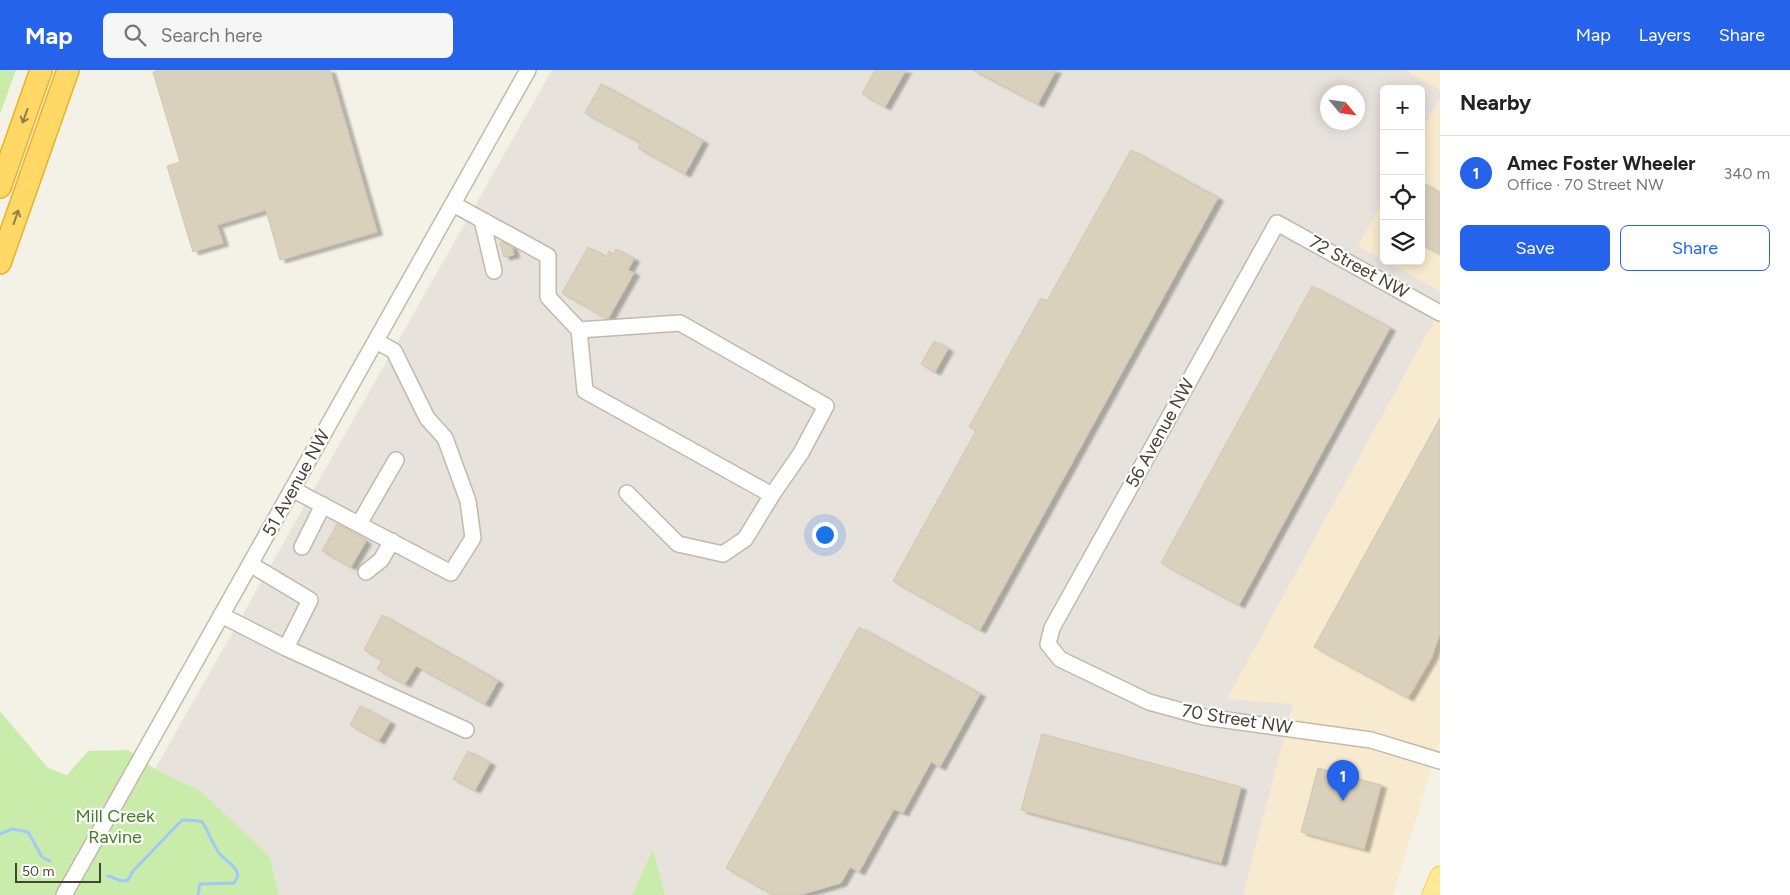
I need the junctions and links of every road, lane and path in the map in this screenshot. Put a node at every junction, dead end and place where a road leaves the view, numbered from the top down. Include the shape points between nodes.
1 (41, 70) edge
2 (68, 70) edge
3 (528, 70) edge
4 (0, 187) edge
5 (453, 204) junction
6 (482, 220) junction
7 (1277, 223) joint
8 (0, 262) edge
9 (494, 271) dead end
10 (1440, 313) edge
11 (579, 330) junction
12 (376, 341) junction
13 (396, 460) dead end
14 (292, 489) junction
15 (627, 493) dead end
16 (772, 495) junction
17 (323, 505) junction
18 (359, 524) junction
19 (392, 541) junction
20 (302, 547) dead end
21 (250, 564) junction
22 (366, 572) dead end
23 (221, 615) junction
24 (1048, 644) joint
25 (286, 648) junction
26 (466, 730) dead end
27 (1440, 761) edge
28 (1440, 876) edge
29 (64, 895) edge
30 (1432, 895) edge

1 -> 4 highway
8 -> 2 highway
3 - 5 street, 51 Avenue NW
5 - 6 street
5 - 12 street, 51 Avenue NW
6 - 9 street
6 - 11 street via 548,256 548,297
7 - 10 street, 72 Street NW
7 - 24 street, 56 Avenue NW via 1052,628
11 - 16 street via 585,391
11 - 16 street via 680,323 826,406 801,453
12 - 14 street, 51 Avenue NW
12 - 19 street via 394,351 427,418 445,438 468,501 473,538 451,573
13 - 18 street
14 - 17 street
14 - 21 street, 51 Avenue NW
15 - 16 street via 678,544 723,554 745,539
17 - 18 street
17 - 20 street
18 - 19 street
19 - 22 street via 381,560
21 - 23 street, 51 Avenue NW
21 - 25 street via 310,600
23 - 25 street
23 - 29 street, 51 Avenue NW
24 - 27 street, 70 Street NW via 1060,659 1149,702 1204,717 1371,740
25 - 26 street
28 - 30 main road

